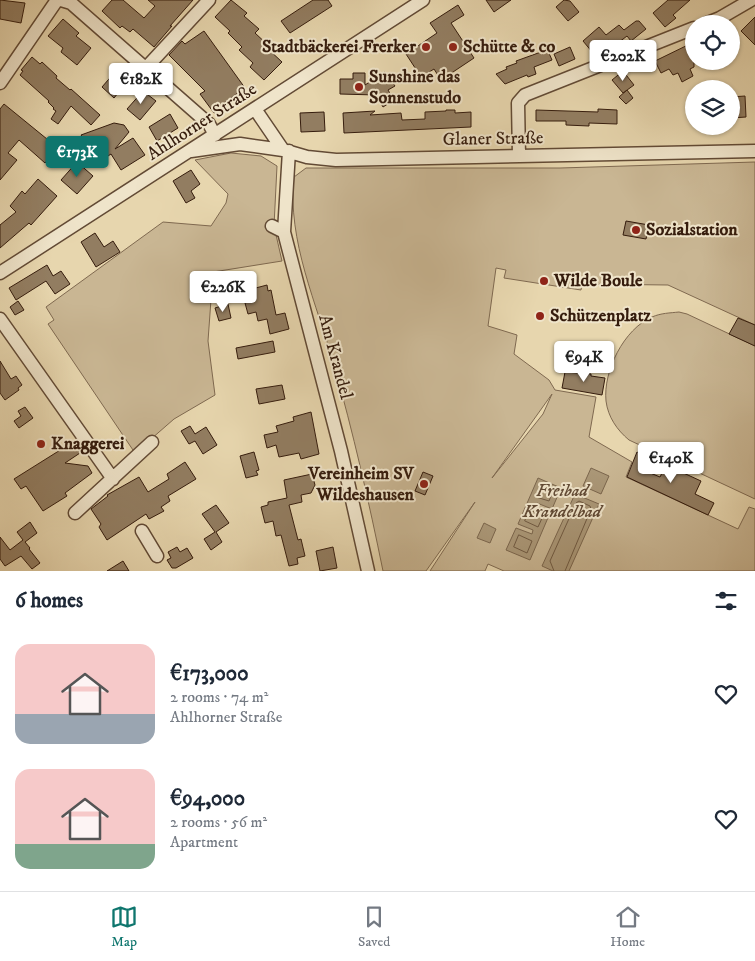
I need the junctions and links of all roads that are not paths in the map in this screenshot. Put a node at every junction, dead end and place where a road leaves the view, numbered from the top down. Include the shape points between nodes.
1 (59, 0) edge
2 (209, 0) edge
3 (423, 0) edge
4 (751, 0) edge
5 (725, 15) edge
6 (685, 32) edge
7 (145, 69) junction
8 (0, 83) edge
9 (255, 109) junction
10 (216, 135) junction
11 (286, 150) junction
12 (191, 151) junction
13 (755, 151) edge
14 (519, 156) junction
15 (272, 226) dead end
16 (284, 232) junction
17 (0, 273) edge
18 (0, 319) edge
19 (152, 442) dead end
20 (113, 479) junction
21 (75, 512) dead end
22 (142, 531) dead end
23 (157, 556) dead end
24 (368, 571) edge

1 - 7 street via 71,3
1 - 8 street
2 - 7 street
3 - 9 street, Ahlhorner Straße
4 - 5 street
6 - 14 street via 525,96 518,103
7 - 10 street via 209,124
9 - 10 street, Ahlhorner Straße
9 - 11 street
10 - 12 street, Ahlhorner Straße
11 - 12 street, Glaner Straße via 240,144
11 - 14 street, Glaner Straße via 307,157 336,160
11 - 16 street, Am Krandel
12 - 17 street, Ahlhorner Straße
13 - 14 street, Glaner Straße
15 - 16 street
16 - 24 street, Am Krandel via 332,414
18 - 20 street
19 - 20 street
20 - 21 street
22 - 23 street

